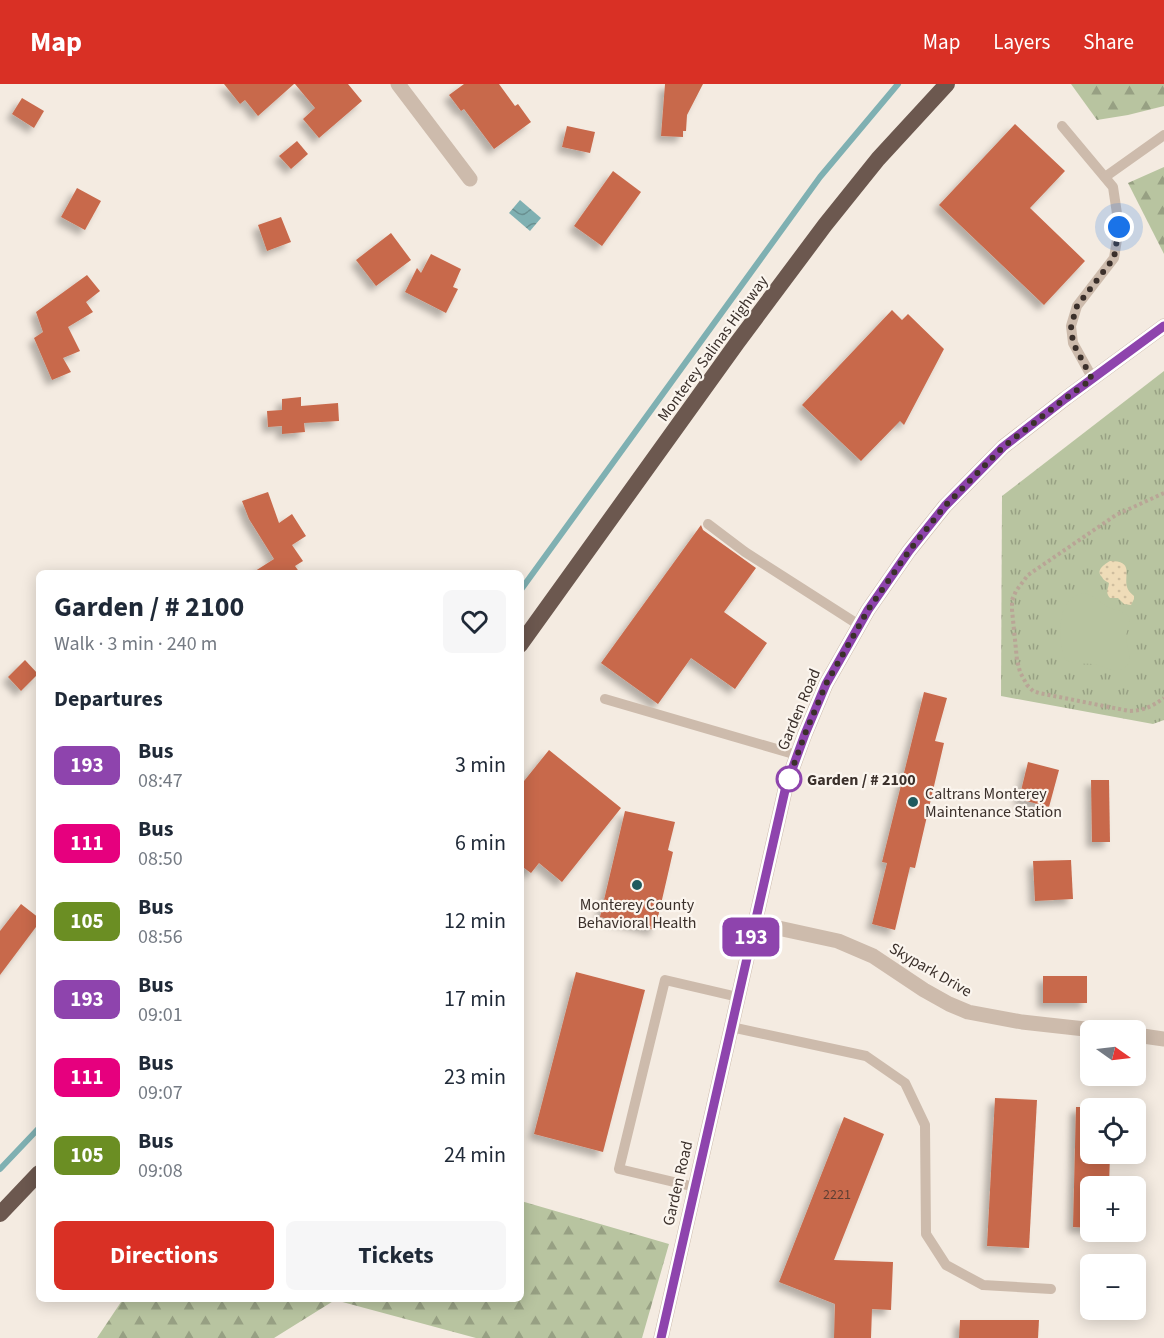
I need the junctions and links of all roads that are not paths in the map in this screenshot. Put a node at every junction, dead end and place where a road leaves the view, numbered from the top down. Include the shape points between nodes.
1 (398, 84) edge
2 (947, 84) edge
3 (1062, 126) dead end
4 (1164, 135) edge
5 (1105, 177) junction
6 (470, 178) dead end
7 (1164, 326) edge
8 (1092, 379) junction
9 (708, 524) dead end
10 (859, 625) junction
11 (524, 639) edge
12 (605, 699) dead end
13 (797, 755) junction
14 (755, 922) junction
15 (738, 997) junction
16 (731, 1028) junction
17 (1080, 1028) edge
18 (1146, 1036) edge
19 (1164, 1038) edge
20 (36, 1176) edge
21 (695, 1187) junction
22 (0, 1214) edge
23 (1051, 1289) dead end
24 (661, 1338) edge

1 - 6 street
2 - 11 highway, Monterey Salinas Highway via 878,159 825,225
3 - 5 lane
4 - 5 lane
5 - 8 lane via 1113,187 1119,227 1114,258 1077,306 1071,326 1073,343
7 - 8 street, Garden Road
8 - 10 street, Garden Road via 1003,447 945,506
9 - 10 lane
10 - 13 street, Garden Road via 826,684
12 - 13 lane
13 - 14 street, Garden Road via 786,786
14 - 15 street, Garden Road
14 - 17 street, Skypark Drive via 838,941 873,956 924,990 968,1012
15 - 16 street, Garden Road
15 - 21 lane via 665,980 619,1169
16 - 21 street, Garden Road
16 - 23 lane via 866,1056 905,1083 925,1125 926,1234 946,1265 983,1285
18 - 19 street
20 - 22 highway
21 - 24 street, Garden Road

